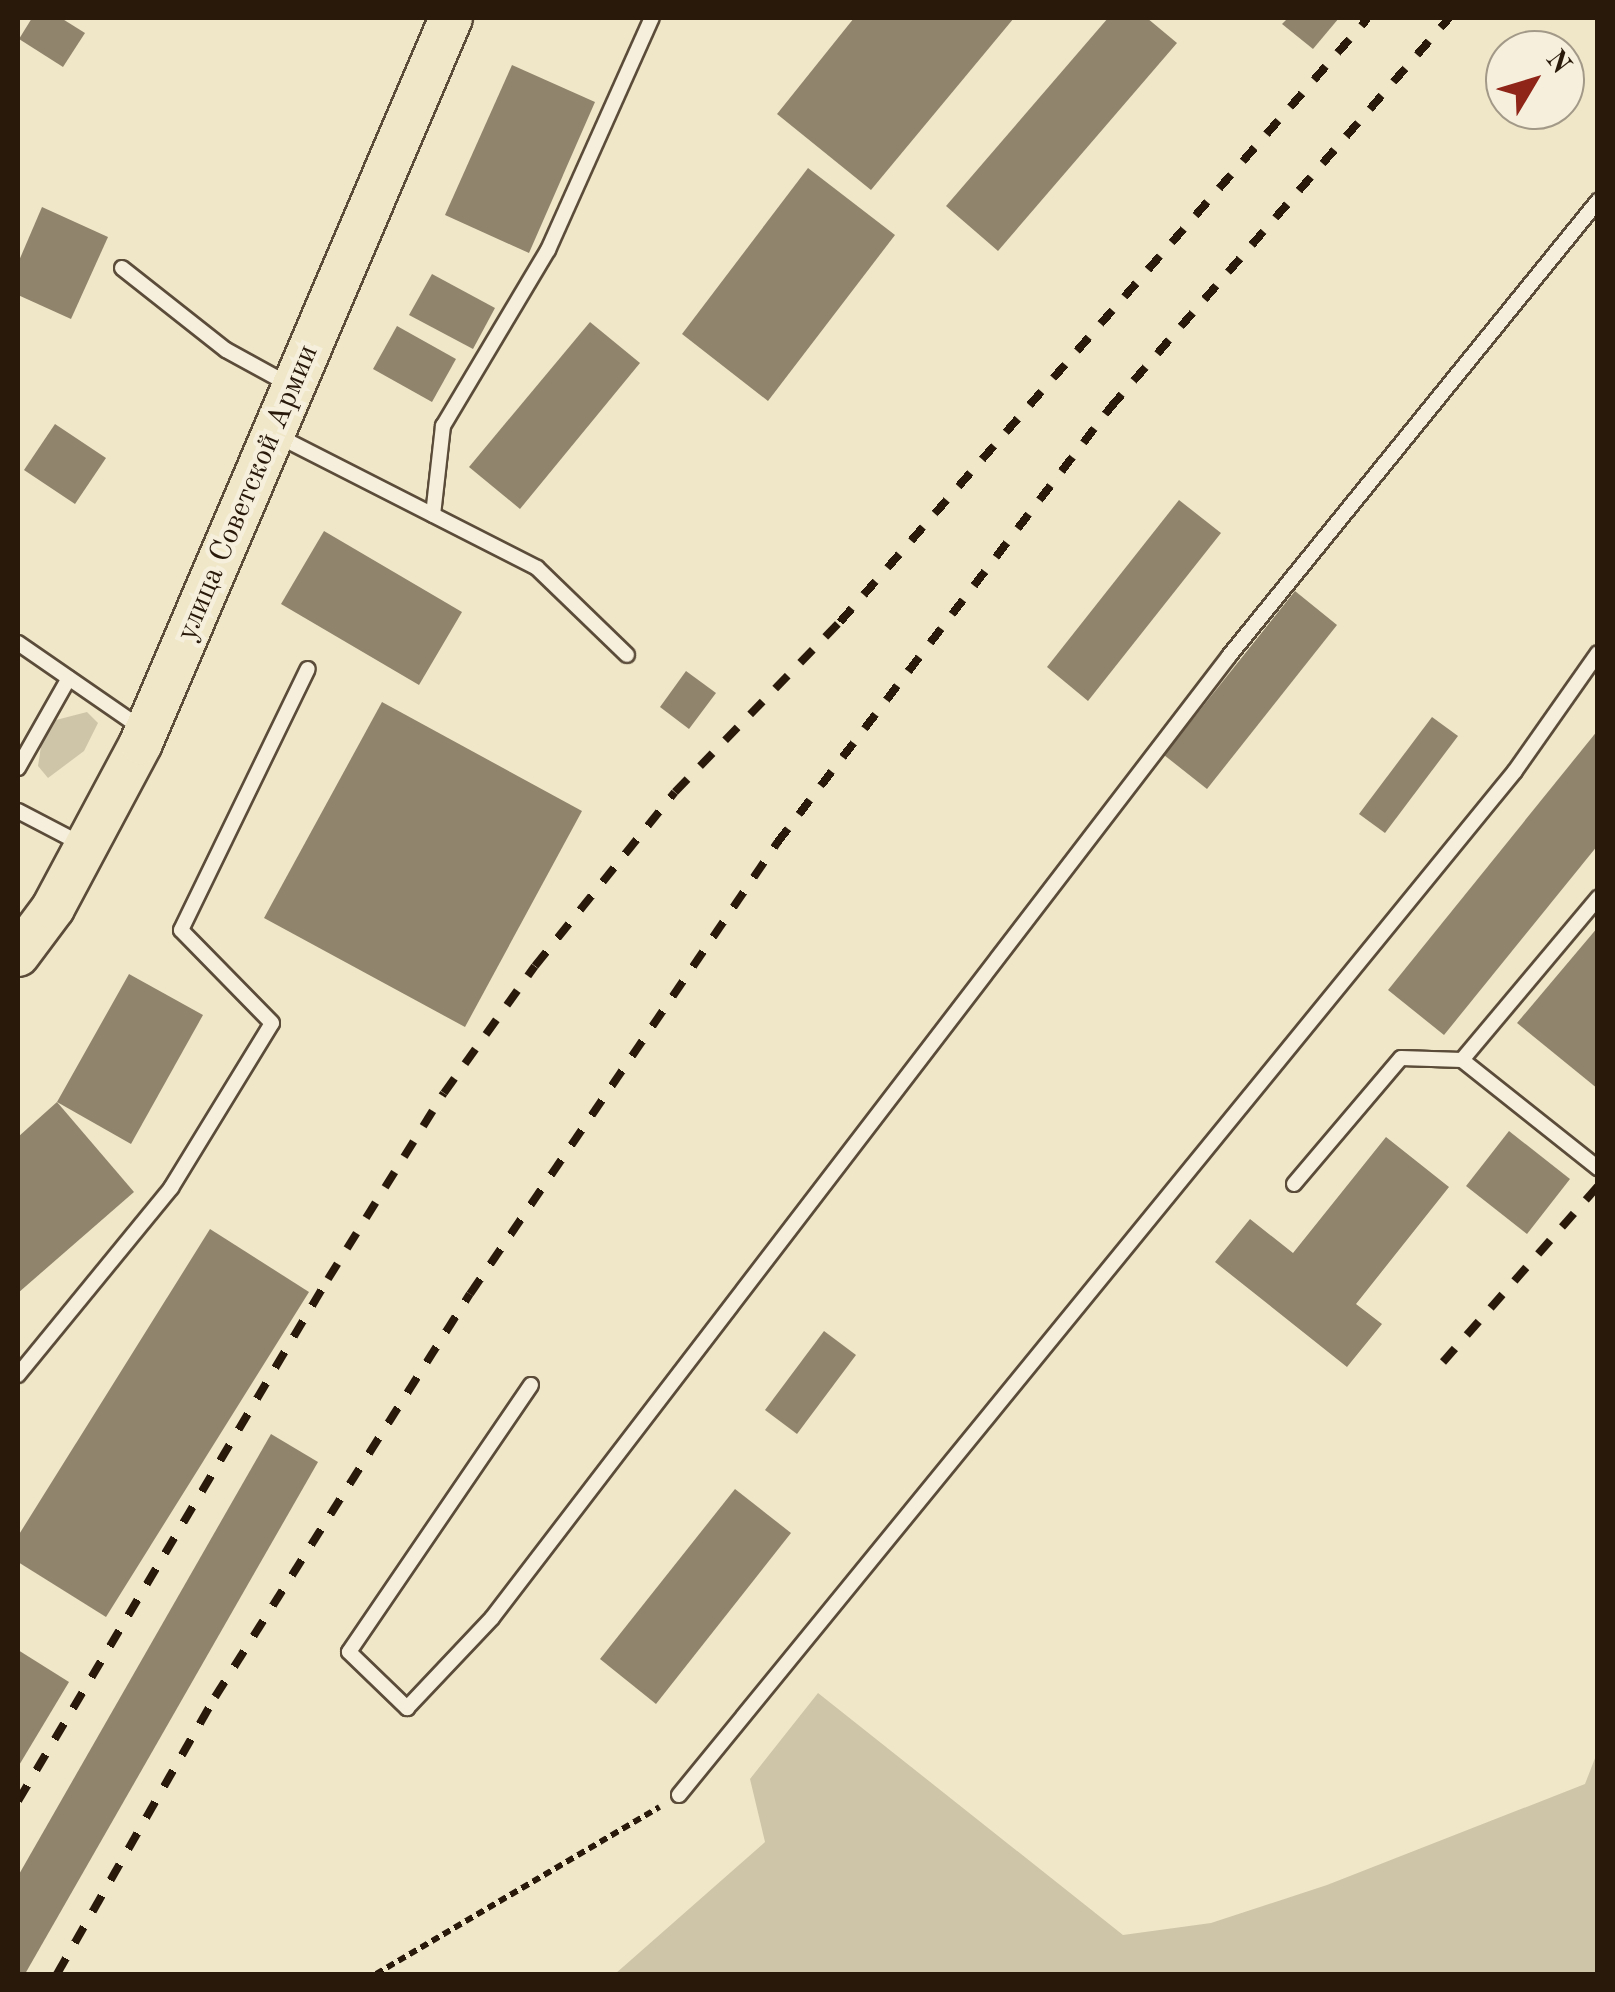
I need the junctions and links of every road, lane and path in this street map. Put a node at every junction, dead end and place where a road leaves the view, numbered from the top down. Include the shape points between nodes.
1 (450, 18) edge
2 (652, 18) edge
3 (1598, 201) edge
4 (122, 268) dead end
5 (293, 386) junction
6 (273, 434) junction
7 (433, 514) junction
8 (18, 642) edge
9 (1598, 653) edge
10 (626, 655) dead end
11 (308, 669) dead end
12 (69, 678) junction
13 (146, 731) junction
14 (18, 768) edge
15 (18, 811) edge
16 (86, 846) junction
17 (1598, 898) edge
18 (18, 955) edge
19 (1462, 1060) junction
20 (1598, 1168) edge
21 (1294, 1184) dead end
22 (18, 1375) edge
23 (531, 1385) dead end
24 (679, 1796) joint
25 (376, 1974) edge

1 - 5 main road, улица Советской Армии
2 - 7 lane via 548,250 444,426
3 - 23 lane via 1229,656 492,1618 407,1708 349,1652
4 - 5 lane via 226,350
5 - 6 main road, улица Советской Армии
6 - 7 lane
6 - 13 main road, улица Советской Армии
7 - 10 lane via 538,568
8 - 12 lane
9 - 24 lane via 1502,787
11 - 22 lane via 182,930 272,1023 171,1188
12 - 13 lane
12 - 14 lane
13 - 16 main road, улица Советской Армии
15 - 16 lane
16 - 18 main road, улица Советской Армии
17 - 19 lane
19 - 20 lane
19 - 21 lane via 1401,1058
24 - 25 path

